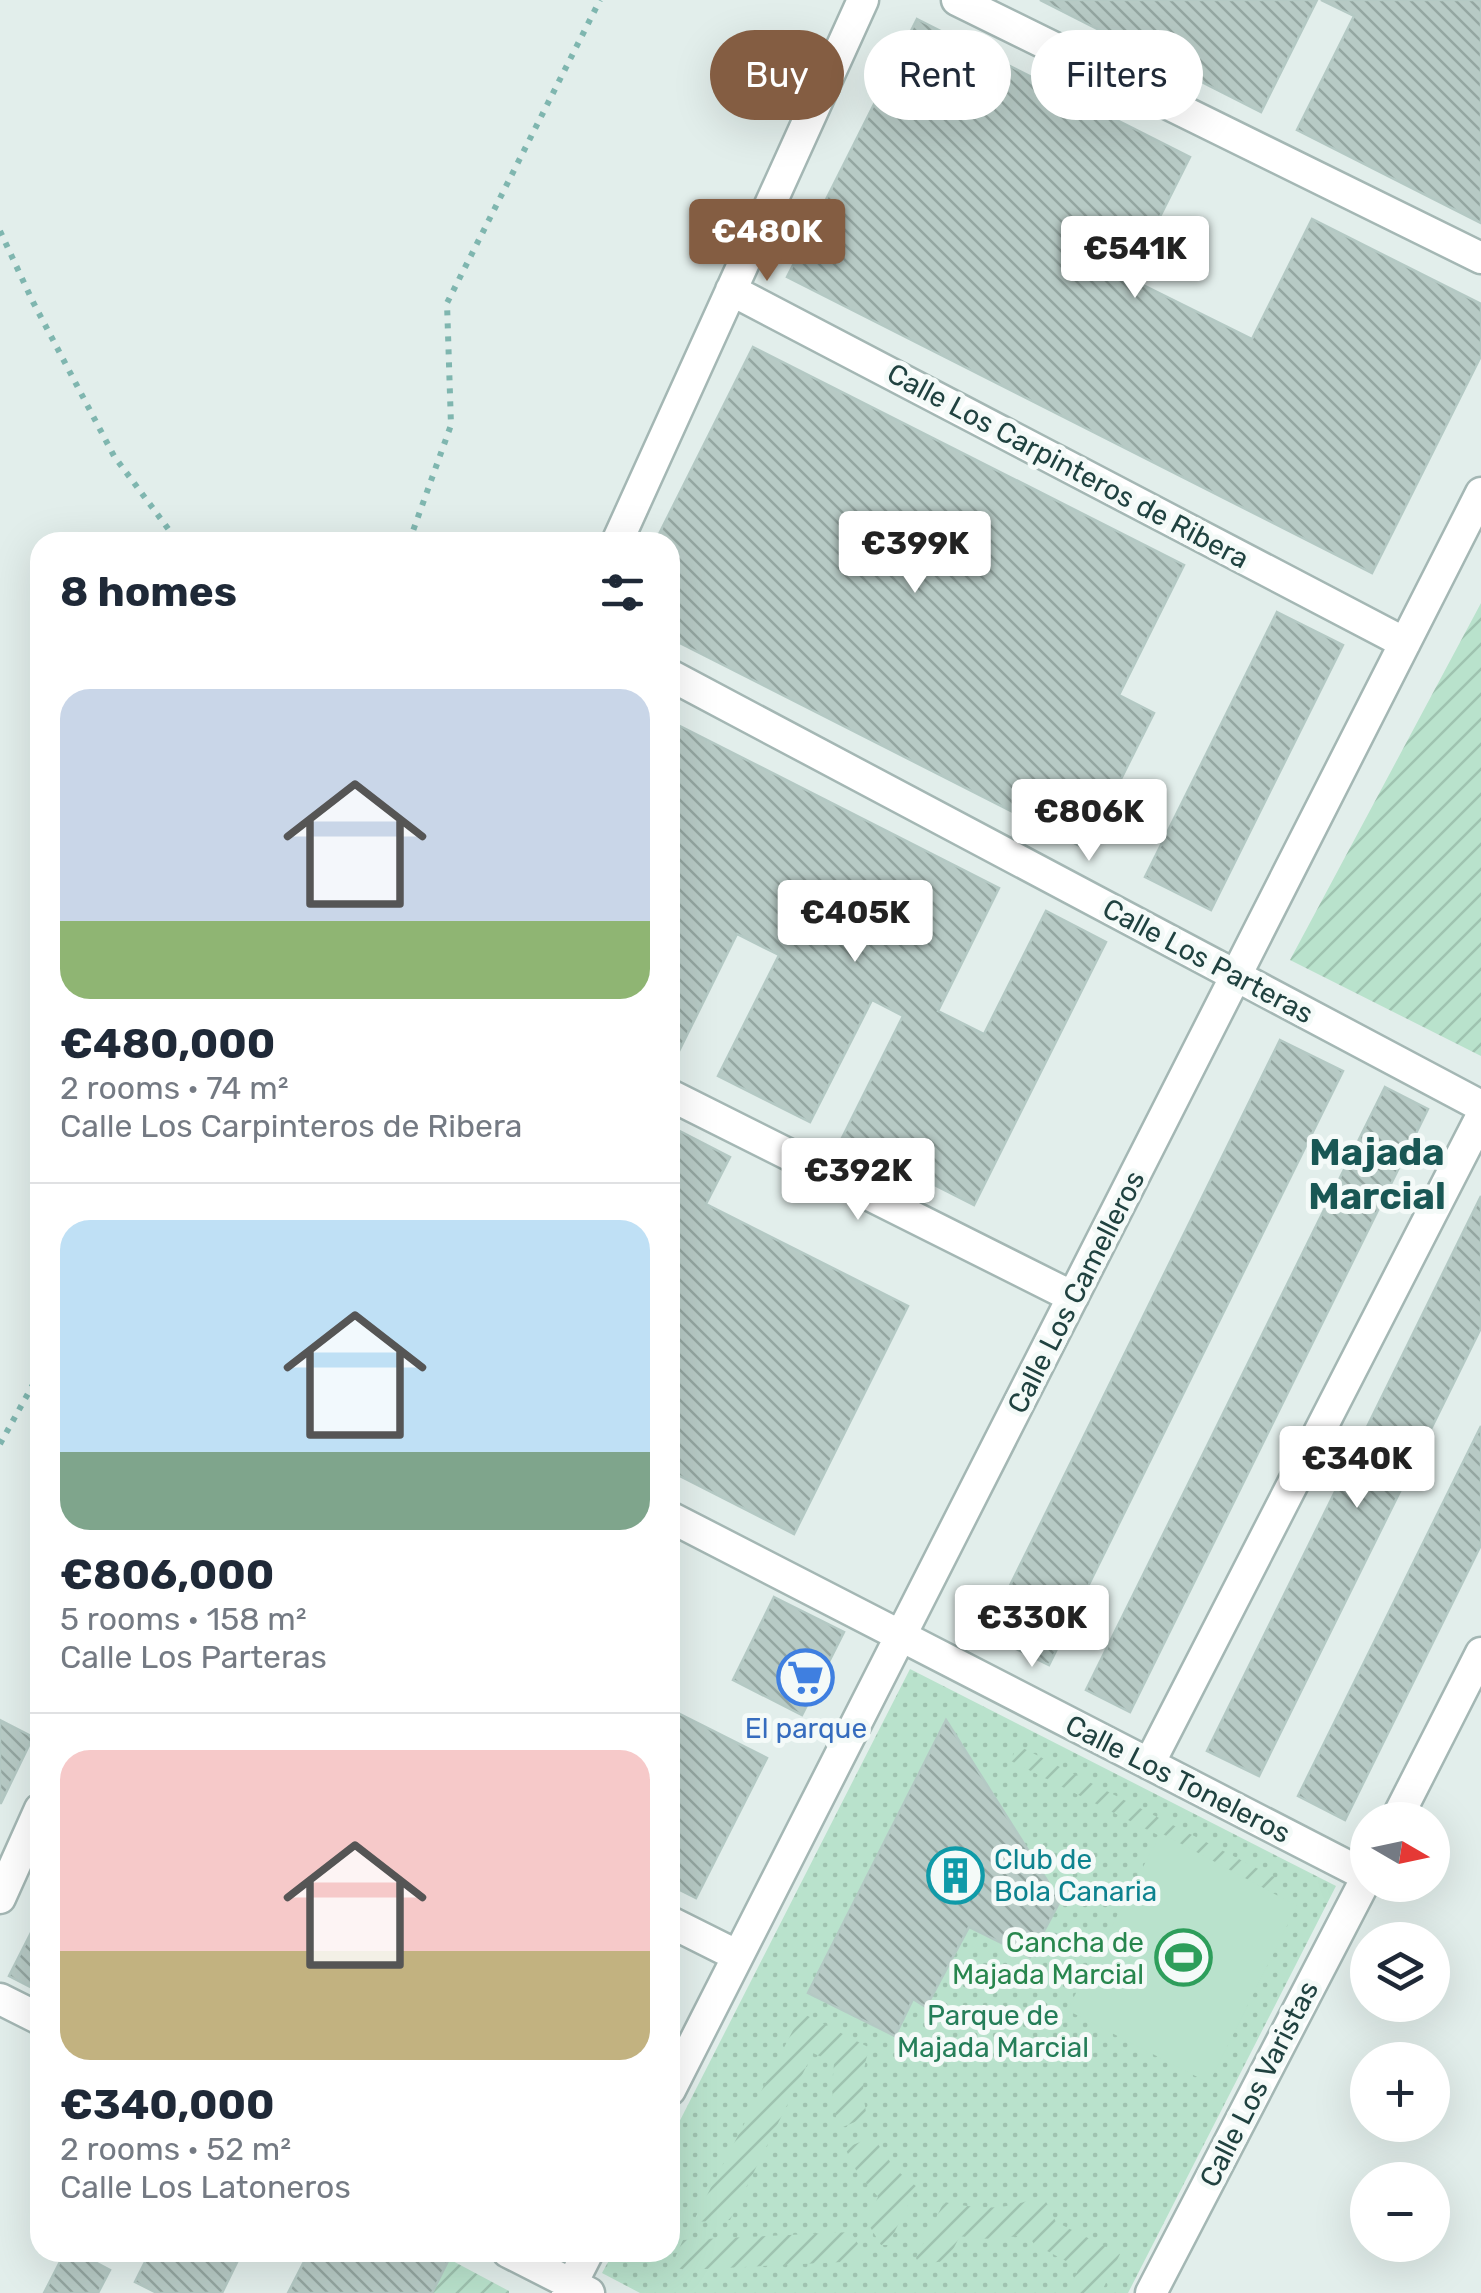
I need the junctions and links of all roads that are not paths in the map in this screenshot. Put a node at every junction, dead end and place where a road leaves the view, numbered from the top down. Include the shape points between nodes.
1 (863, 0) edge
2 (957, 0) edge
3 (1481, 258) edge
4 (731, 290) junction
5 (1481, 493) edge
6 (622, 532) edge
7 (1405, 643) junction
8 (680, 681) edge
9 (1236, 976) junction
10 (680, 1099) edge
11 (1481, 1106) edge
12 (1481, 1117) edge
13 (1073, 1297) junction
14 (680, 1522) edge
15 (901, 1637) junction
16 (1481, 1653) edge
17 (1149, 1764) junction
18 (1405, 1802) edge
19 (30, 1832) edge
20 (1350, 1867) edge
21 (0, 1898) edge
22 (1354, 1902) edge
23 (680, 1927) edge
24 (738, 1956) junction
25 (0, 1999) edge
26 (30, 2014) edge
27 (680, 2070) edge
28 (526, 2262) edge
29 (585, 2262) edge
30 (576, 2290) edge
31 (1152, 2293) edge

1 - 4 street
2 - 3 street
4 - 6 street
4 - 7 street, Calle Los Carpinteros de Ribera
5 - 7 street, Calle Los Camelleros
7 - 9 street, Calle Los Camelleros
8 - 9 street, Calle Los Parteras
9 - 11 street, Calle Los Parteras
9 - 13 street, Calle Los Camelleros
10 - 13 street
12 - 17 street
13 - 15 street, Calle Los Camelleros
14 - 15 street, Calle Los Toneleros
15 - 17 street, Calle Los Toneleros
15 - 24 street, Calle Los Camelleros
16 - 18 street
17 - 20 street, Calle Los Toneleros
19 - 21 street
22 - 31 street, Calle Los Varistas
23 - 24 street
24 - 27 street, Calle Los Camelleros
25 - 26 street
28 - 30 street
29 - 30 street

